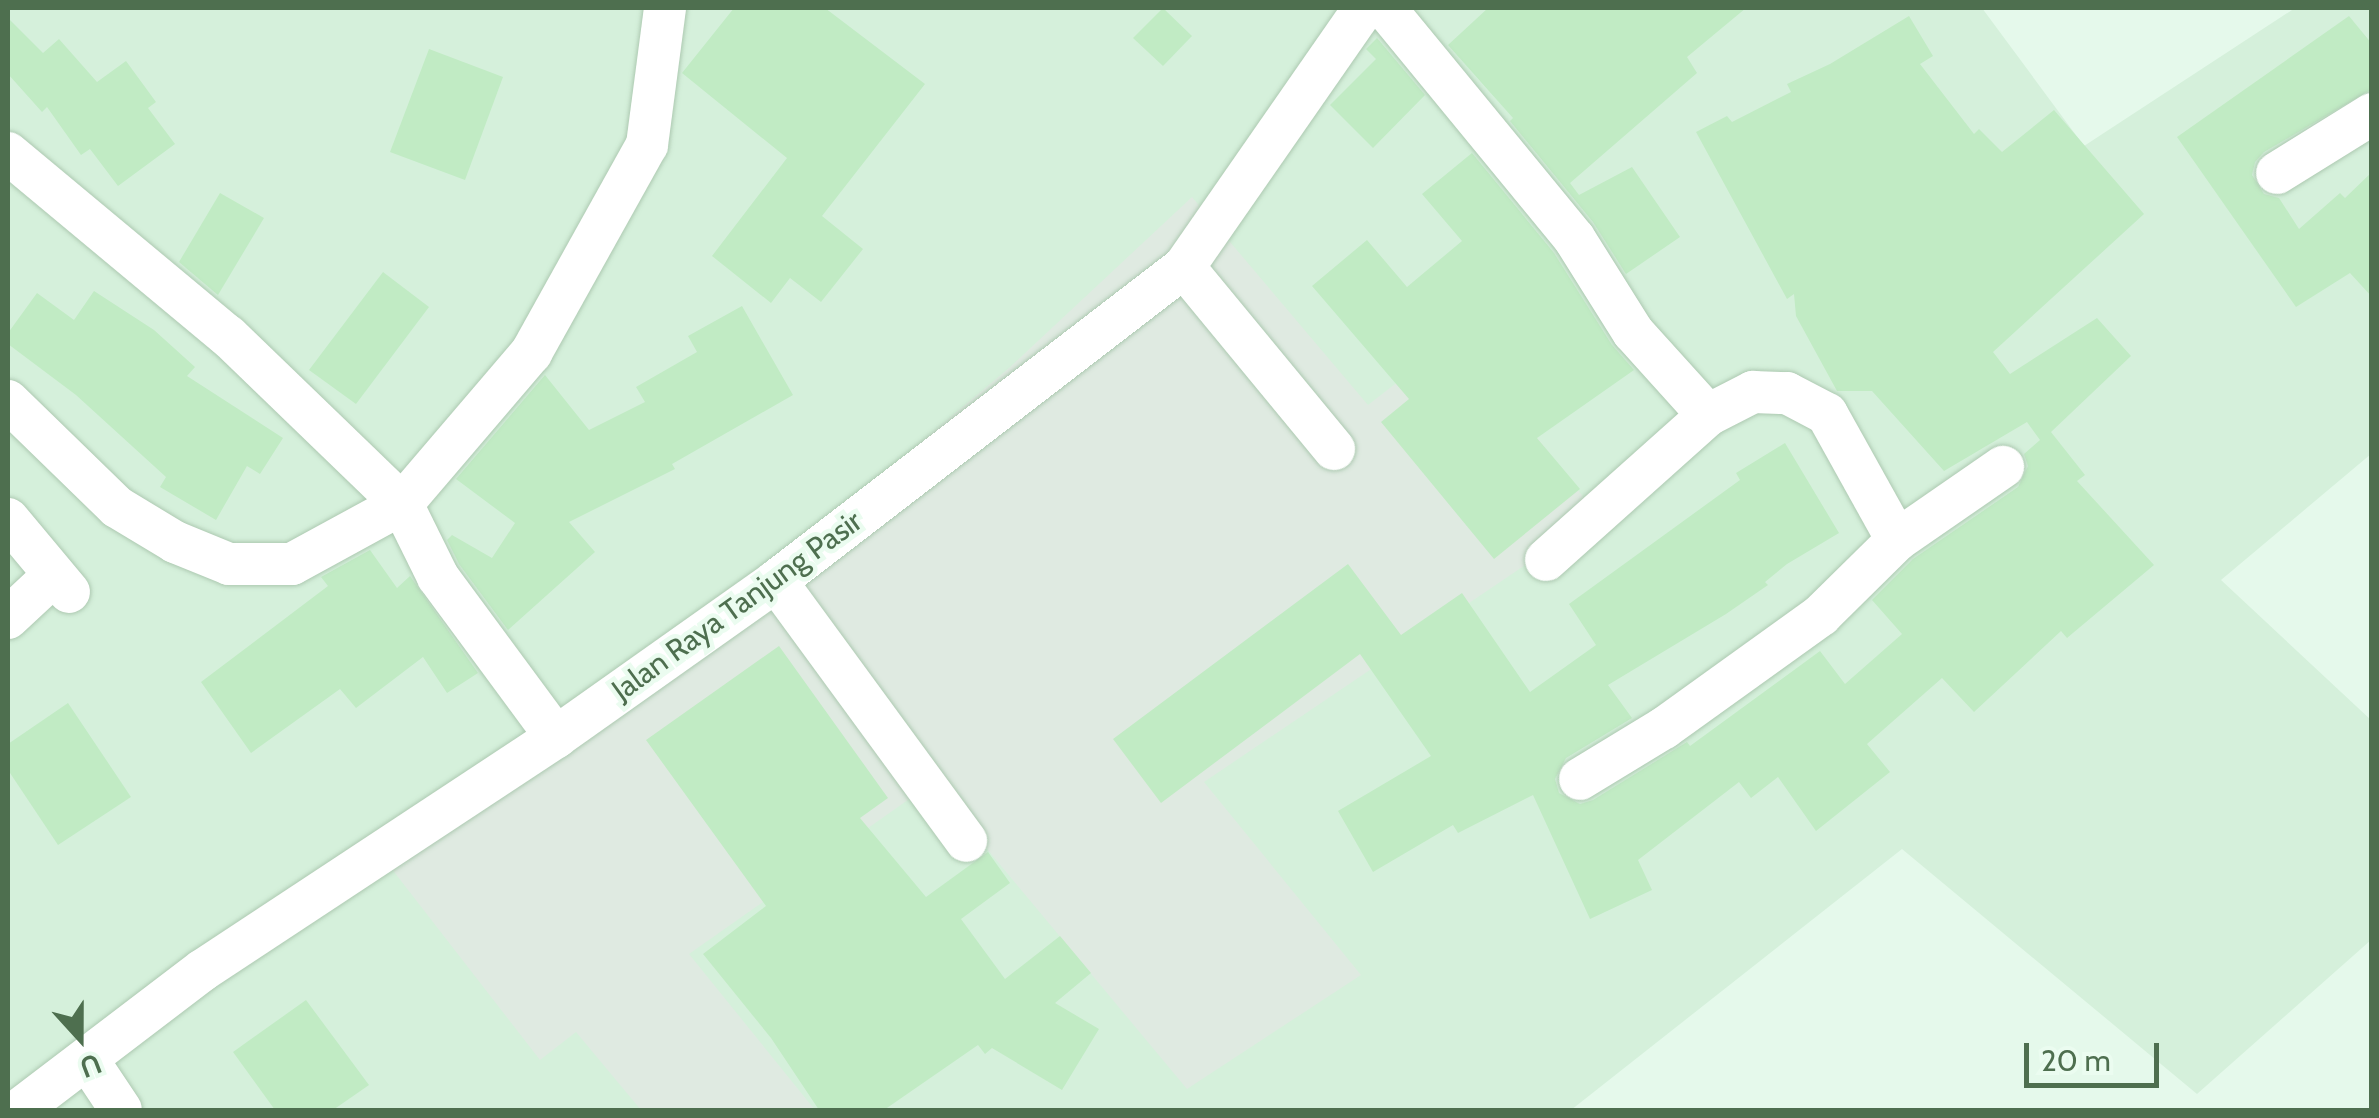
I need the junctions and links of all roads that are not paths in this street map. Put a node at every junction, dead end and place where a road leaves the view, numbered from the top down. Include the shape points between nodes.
1 (665, 8) edge
2 (1364, 8) edge
3 (1385, 8) edge
4 (2372, 114) edge
5 (8, 153) edge
6 (2277, 173) dead end
7 (1184, 267) junction
8 (8, 401) edge
9 (1708, 415) junction
10 (1334, 449) dead end
11 (2003, 467) dead end
12 (405, 513) junction
13 (8, 519) edge
14 (1896, 540) junction
15 (1546, 560) dead end
16 (776, 582) junction
17 (8, 618) edge
18 (556, 737) junction
19 (1580, 780) dead end
20 (966, 841) dead end
21 (87, 1059) junction
22 (19, 1110) edge
23 (122, 1110) edge

1 - 12 street via 647,145 531,354
2 - 7 street, Jalan Raya Tanjung Pasir
3 - 9 street via 1574,238 1633,332
4 - 6 street
5 - 12 street via 228,336
7 - 10 street
7 - 16 street, Jalan Raya Tanjung Pasir
8 - 12 street via 117,507 175,542 230,564 292,564
9 - 14 street via 1753,392 1787,393 1827,414
9 - 15 street
11 - 14 street
12 - 18 street via 438,577
13 - 17 street via 61,584
14 - 19 street via 1821,614
16 - 18 street, Jalan Raya Tanjung Pasir
16 - 20 street
18 - 21 street, Jalan Raya Tanjung Pasir via 203,970
21 - 22 street, Jalan Raya Tanjung Pasir
21 - 23 street

